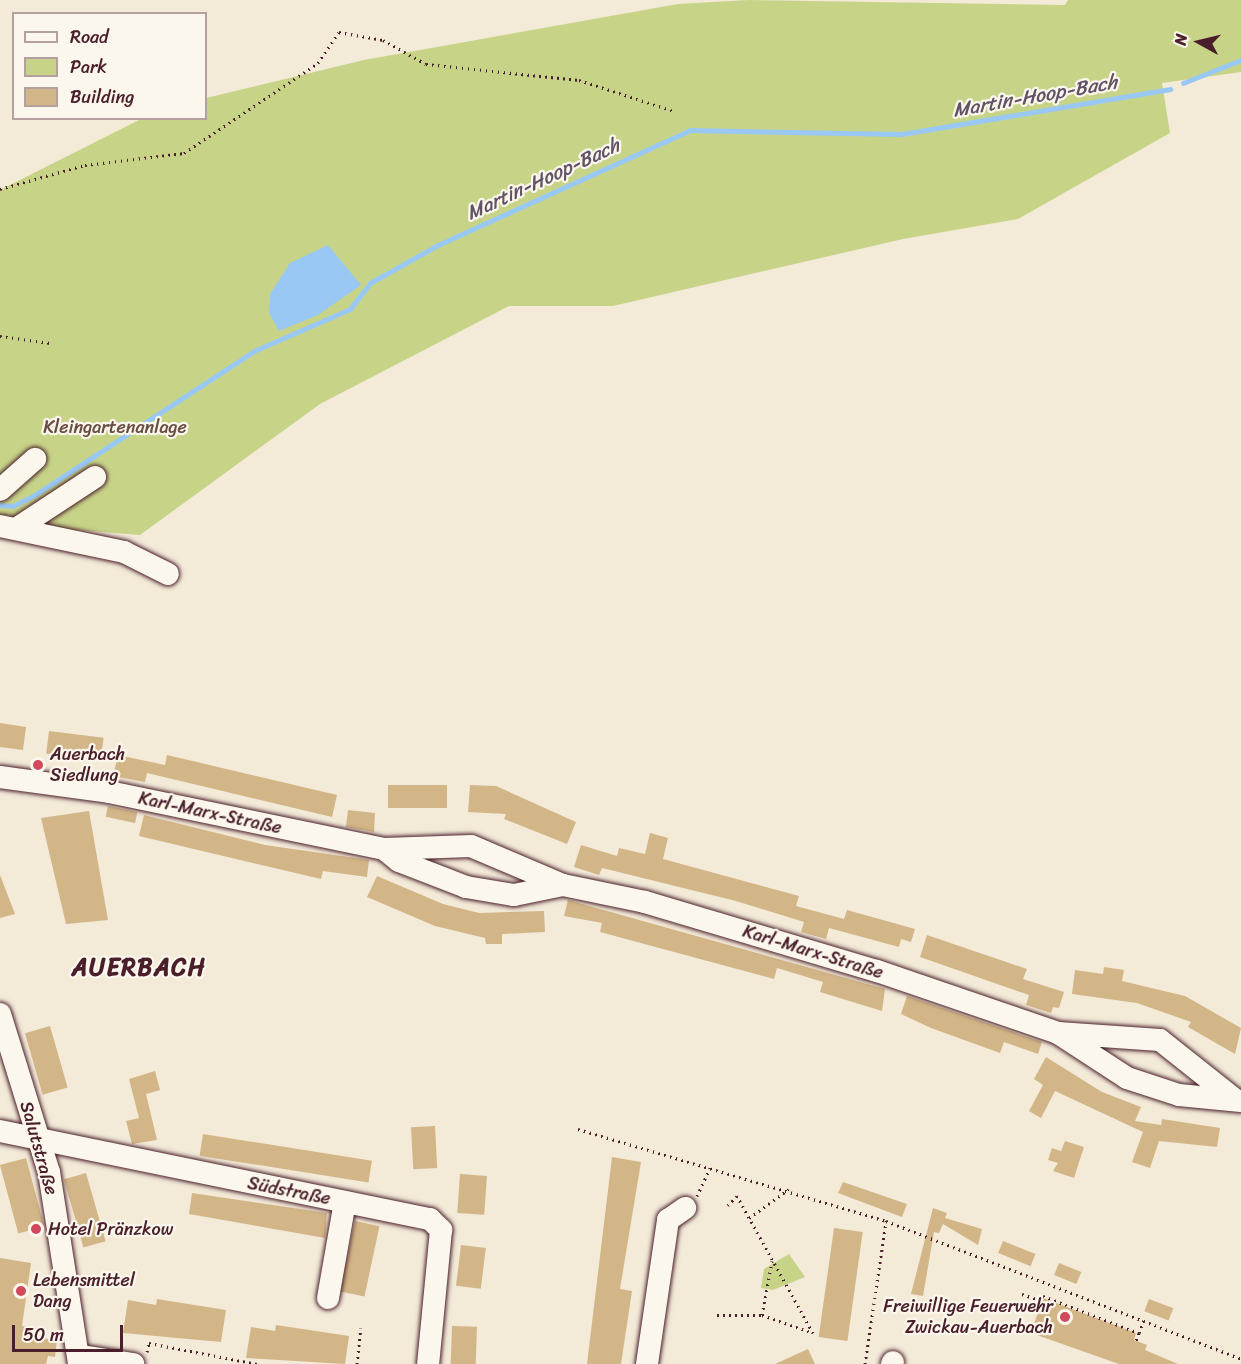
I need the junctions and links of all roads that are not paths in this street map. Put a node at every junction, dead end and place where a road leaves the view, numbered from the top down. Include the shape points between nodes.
1 (35, 459) dead end
2 (95, 477) dead end
3 (0, 490) edge
4 (10, 527) edge
5 (168, 574) dead end
6 (0, 777) edge
7 (384, 849) junction
8 (563, 885) junction
9 (0, 1014) edge
10 (1058, 1033) junction
11 (1237, 1099) edge
12 (0, 1131) edge
13 (37, 1141) junction
14 (345, 1202) junction
15 (685, 1208) road end
16 (328, 1298) dead end
17 (79, 1360) edge
18 (140, 1361) edge
19 (428, 1364) edge
20 (647, 1364) edge

1 - 3 street
2 - 4 street
4 - 5 street via 124,552
6 - 7 street, Karl-Marx-Straße via 109,792
7 - 8 street, Karl-Marx-Straße via 471,846
7 - 8 street, Karl-Marx-Straße via 399,861 466,887 514,895
8 - 10 street, Karl-Marx-Straße via 645,902 877,971
9 - 13 street, Salutstraße
10 - 11 street, Karl-Marx-Straße via 1127,1078 1179,1095
10 - 11 street, Karl-Marx-Straße via 1160,1040
12 - 13 street, Südstraße
13 - 14 street, Südstraße
13 - 17 street, Salutstraße via 49,1172
14 - 16 street
14 - 19 street, Südstraße via 430,1219 441,1230
15 - 20 street via 668,1220
17 - 18 street, Salutstraße

